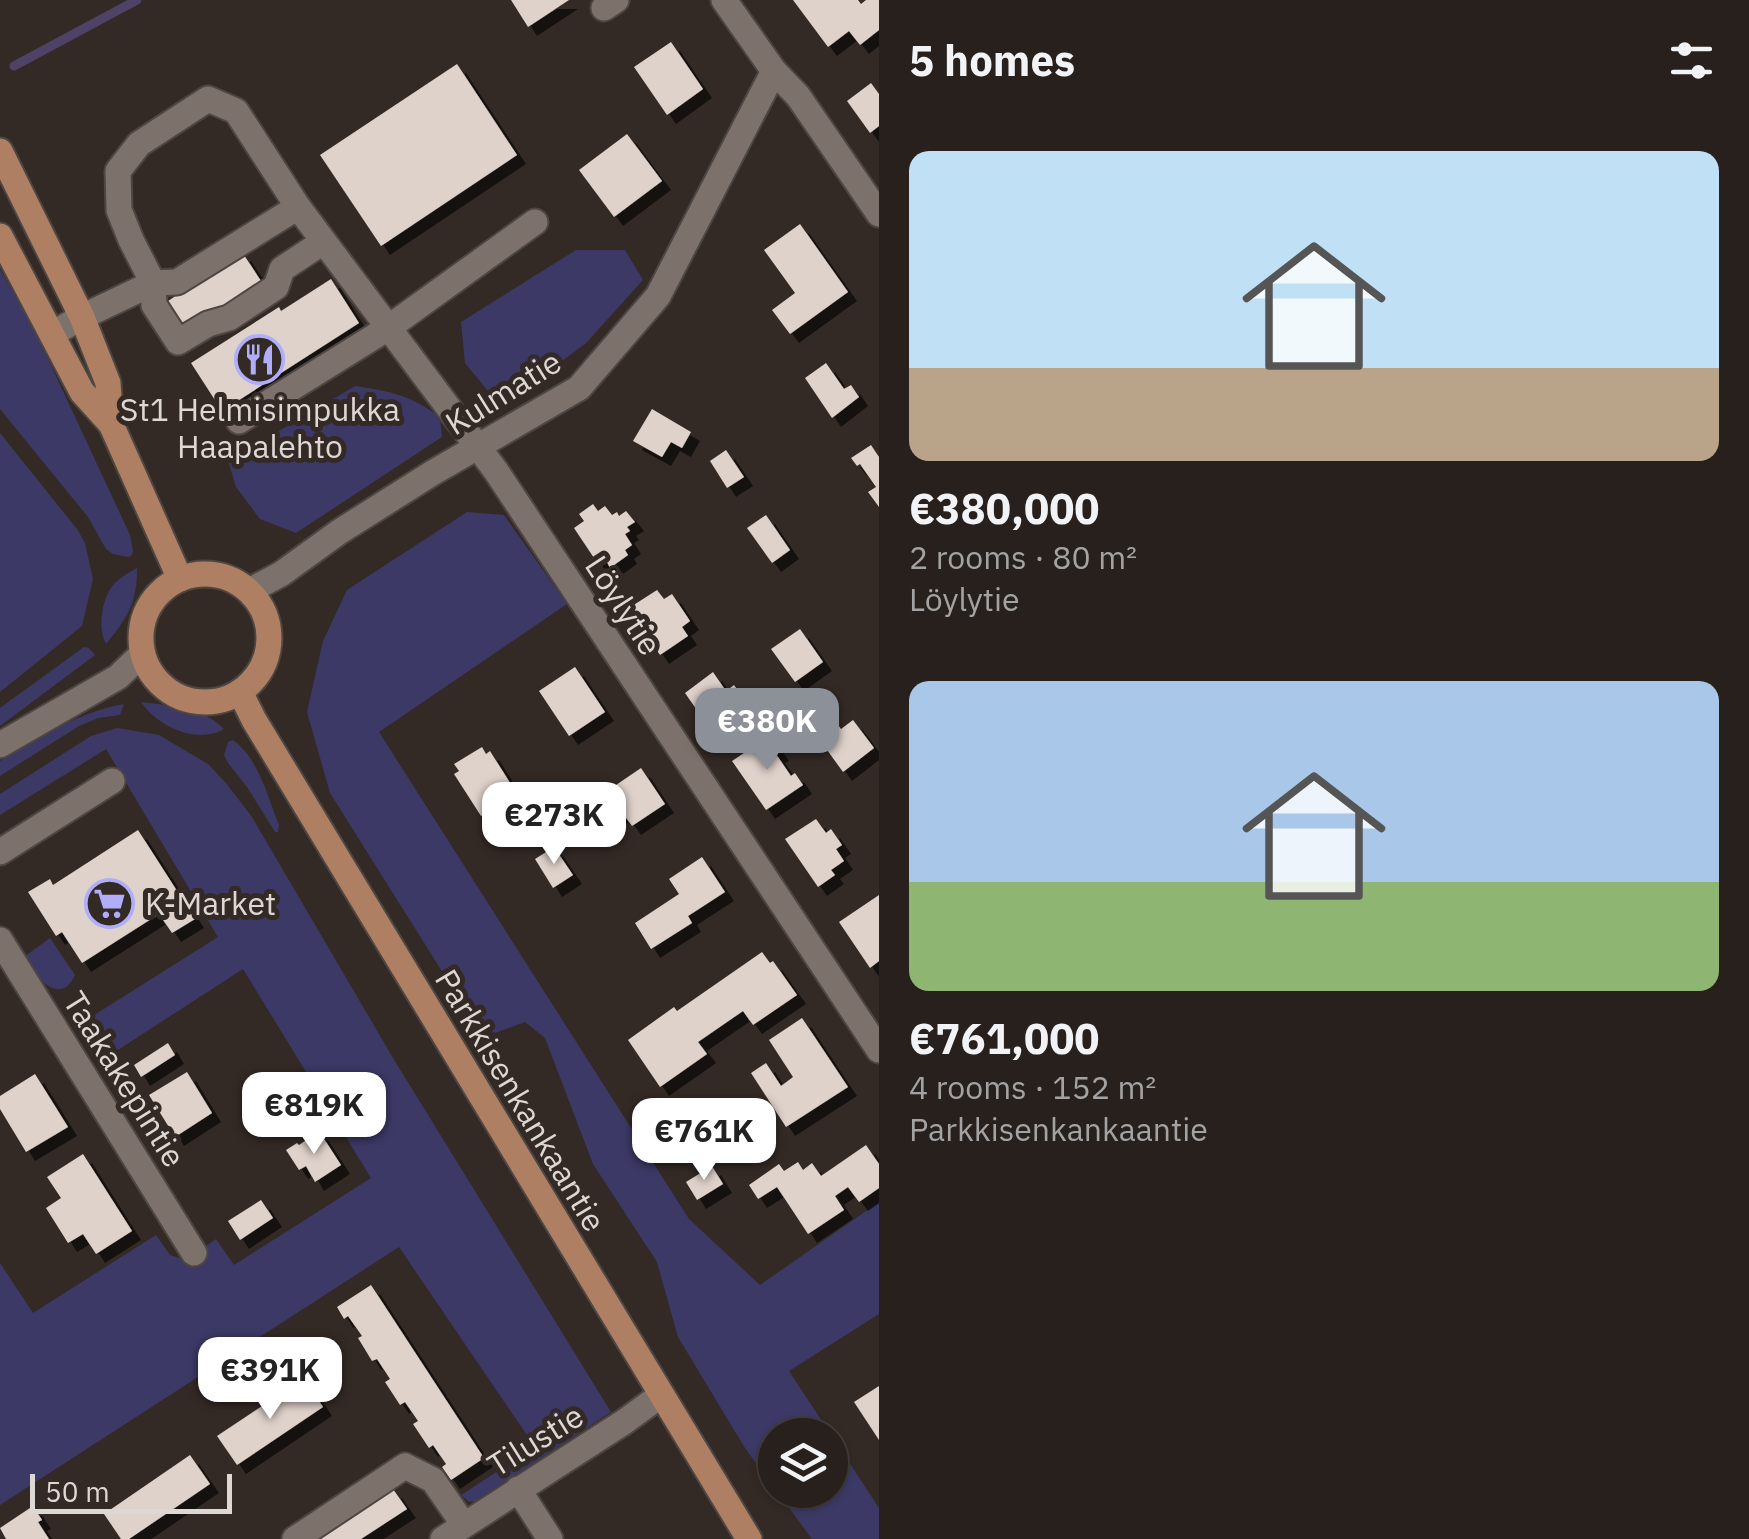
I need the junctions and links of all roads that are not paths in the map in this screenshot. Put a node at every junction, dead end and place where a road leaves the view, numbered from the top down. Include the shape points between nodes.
1 (724, 0) edge
2 (774, 71) junction
3 (0, 150) edge
4 (298, 207) junction
5 (879, 214) edge
6 (535, 222) dead end
7 (0, 236) edge
8 (323, 242) junction
9 (153, 283) junction
10 (82, 317) junction
11 (388, 328) junction
12 (52, 334) junction
13 (239, 421) dead end
14 (111, 424) junction
15 (479, 447) junction
16 (180, 579) junction
17 (249, 591) junction
18 (142, 654) junction
19 (240, 692) junction
20 (0, 745) edge
21 (112, 781) dead end
22 (0, 852) edge
23 (0, 940) edge
24 (879, 1050) edge
25 (194, 1253) dead end
26 (661, 1395) junction
27 (518, 1489) junction
28 (453, 1532) edge
29 (295, 1539) edge
30 (550, 1539) edge
31 (749, 1539) edge

1 - 2 street
2 - 5 street
2 - 15 street, Kulmatie via 658,296 579,388
3 - 10 main road
4 - 8 street, Löylytie
4 - 9 street via 177,282
4 - 9 street via 236,111 208,99 139,144 118,171 119,210
6 - 11 street
7 - 12 main road
8 - 9 street via 282,268 276,287 178,342 154,305
8 - 11 street, Löylytie
9 - 10 street
10 - 12 street
10 - 14 main road via 108,383
11 - 13 street
11 - 15 street, Löylytie
12 - 14 main road via 82,392
14 - 16 main road
15 - 17 street, Kulmatie
15 - 24 street, Löylytie
16 - 17 main road via 209,574
16 - 18 main road via 151,603
17 - 19 main road via 270,638 260,670
18 - 19 main road via 171,693 200,702
18 - 20 street via 118,678
19 - 26 main road, Parkkisenkankaantie
21 - 22 street
23 - 25 street, Taakakepintie
26 - 27 street, Tilustie
26 - 31 main road, Parkkisenkankaantie
27 - 28 street, Tilustie
27 - 30 street
28 - 29 street via 433,1480 406,1466

